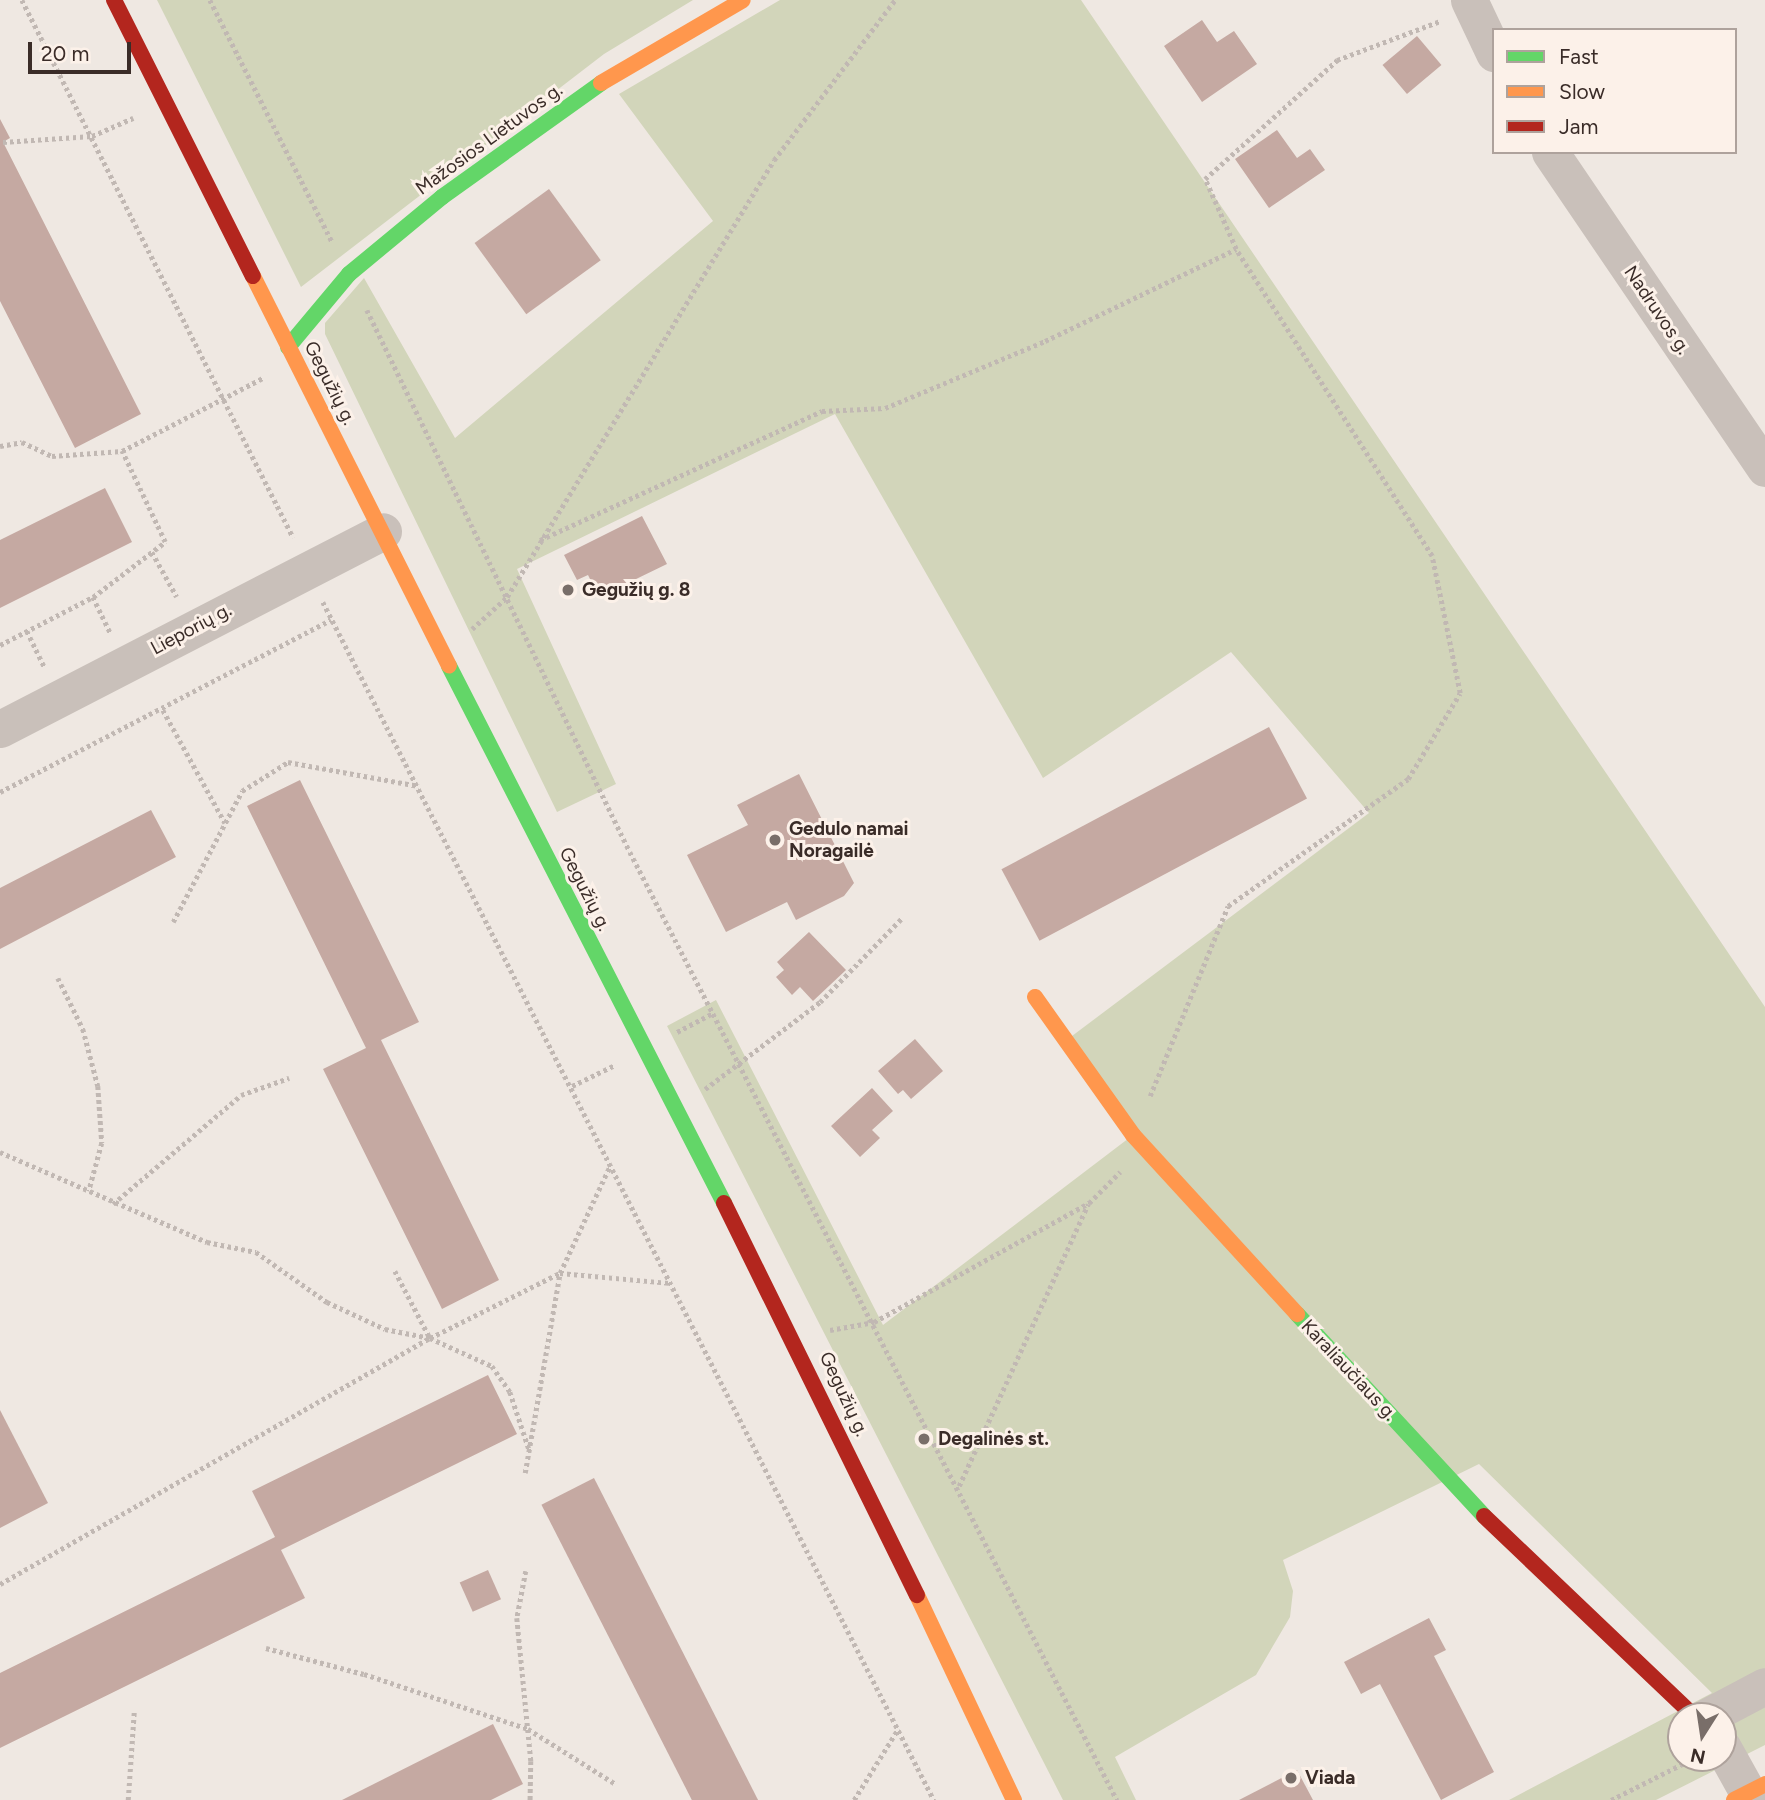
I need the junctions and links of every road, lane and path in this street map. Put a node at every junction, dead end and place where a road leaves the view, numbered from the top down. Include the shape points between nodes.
1 (22, 0) edge
2 (114, 0) edge
3 (210, 0) edge
4 (743, 0) edge
5 (895, 0) edge
6 (1471, 4) edge
7 (1492, 49) edge
8 (166, 105) junction
9 (92, 136) junction
10 (3, 142) dead end
11 (1551, 154) edge
12 (1236, 249) junction
13 (349, 274) junction
14 (288, 346) junction
15 (296, 363) junction
16 (223, 397) junction
17 (0, 446) edge
18 (122, 451) junction
19 (1765, 468) edge
20 (383, 531) junction
21 (540, 540) junction
22 (152, 552) junction
23 (309, 568) junction
24 (507, 597) junction
25 (331, 620) junction
26 (194, 628) junction
27 (0, 645) edge
28 (443, 656) junction
29 (163, 710) junction
30 (0, 729) edge
31 (420, 786) junction
32 (0, 792) edge
33 (225, 823) junction
34 (902, 918) dead end
35 (173, 922) dead end
36 (58, 978) dead end
37 (1035, 997) dead end
38 (713, 1013) junction
39 (676, 1032) dead end
40 (740, 1063) junction
41 (289, 1078) dead end
42 (677, 1110) junction
43 (1133, 1135) junction
44 (0, 1152) edge
45 (609, 1167) junction
46 (89, 1191) junction
47 (1089, 1203) junction
48 (113, 1204) junction
49 (395, 1271) dead end
50 (560, 1273) junction
51 (669, 1283) junction
52 (874, 1322) junction
53 (794, 1337) junction
54 (430, 1338) junction
55 (529, 1448) junction
56 (525, 1473) dead end
57 (959, 1486) junction
58 (526, 1571) dead end
59 (0, 1584) edge
60 (266, 1648) dead end
61 (1765, 1686) edge
62 (1679, 1702) edge
63 (1735, 1702) edge
64 (134, 1712) dead end
65 (899, 1728) junction
66 (528, 1729) junction
67 (1667, 1772) edge
68 (1737, 1772) edge
69 (614, 1783) dead end
70 (1749, 1792) edge
71 (128, 1800) edge
72 (530, 1800) edge
73 (854, 1800) edge
74 (934, 1800) edge
75 (1014, 1800) edge
76 (1117, 1800) edge
77 (1611, 1800) edge

1 - 9 path
2 - 8 main road, Gegužių g.
3 - 13 path
4 - 13 main road, Mažosios Lietuvos g. via 596,86 442,197
5 - 21 path via 774,160
6 - 7 street
6 - 12 path via 1337,60 1205,179
8 - 9 path
8 - 14 main road, Gegužių g.
9 - 10 path
9 - 16 path
11 - 19 street, Nadruvos g.
12 - 21 path via 1045,341 885,408 822,411
12 - 43 path via 1432,556 1460,693 1408,779 1228,906
13 - 14 main road, Mažosios Lietuvos g.
13 - 24 path
14 - 15 main road, Gegužių g.
15 - 16 path
15 - 20 main road, Gegužių g.
16 - 18 path
16 - 23 path
17 - 18 path via 22,442 52,456
18 - 22 path via 165,542
20 - 23 street, Lieporių g.
20 - 28 main road, Gegužių g.
21 - 24 path
22 - 26 path
22 - 27 path via 93,597
23 - 25 path
23 - 26 street, Lieporių g.
24 - 28 path
24 - 38 path
25 - 29 path
25 - 31 path
26 - 30 street, Lieporių g.
28 - 42 main road, Gegužių g.
29 - 32 path
29 - 33 path
31 - 33 path via 288,762 242,791
31 - 45 path
33 - 35 path
34 - 40 path via 820,1002
36 - 46 path via 83,1029 98,1086 102,1143
37 - 43 main road, Karaliaučiaus g.
38 - 39 path
38 - 40 path
40 - 42 path
40 - 52 path
41 - 48 path via 242,1094
42 - 53 main road, Gegužių g.
43 - 47 path via 1118,1178
43 - 62 main road, Karaliaučiaus g. via 1503,1536
44 - 46 path
45 - 50 path
45 - 51 path
46 - 48 path
47 - 52 path
47 - 57 path
48 - 54 path via 206,1242 256,1252 327,1302 385,1329
49 - 54 path
50 - 51 path
50 - 54 path
50 - 55 path
51 - 65 path
52 - 53 path
52 - 57 path
53 - 75 main road, Gegužių g.
54 - 55 path via 492,1366 510,1392
54 - 59 path
55 - 56 path
57 - 76 path
58 - 66 path via 517,1618
60 - 66 path via 364,1674
61 - 63 street
64 - 71 path
65 - 73 path
65 - 74 path
66 - 69 path
66 - 72 path
67 - 77 path
68 - 70 street

